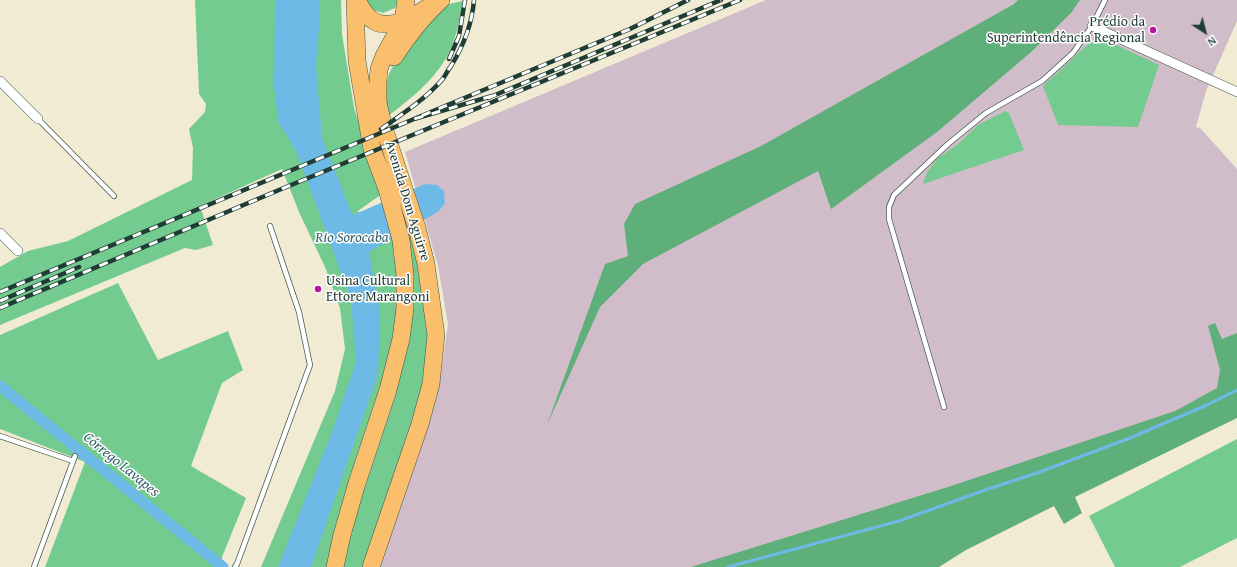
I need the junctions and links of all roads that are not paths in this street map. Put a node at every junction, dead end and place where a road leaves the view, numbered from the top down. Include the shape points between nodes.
1 (344, 0) edge
2 (356, 0) edge
3 (406, 0) edge
4 (440, 0) edge
5 (1105, 0) edge
6 (403, 20) junction
7 (1092, 26) junction
8 (0, 81) edge
9 (1237, 92) edge
10 (378, 102) junction
11 (38, 119) joint
12 (372, 149) junction
13 (114, 196) dead end
14 (270, 226) dead end
15 (0, 233) edge
16 (18, 251) dead end
17 (944, 407) dead end
18 (0, 436) edge
19 (75, 456) dead end
20 (73, 461) junction
21 (34, 567) edge
22 (235, 567) edge
23 (335, 567) edge
24 (371, 567) edge

1 - 12 highway via 346,37 358,108
2 - 6 highway via 363,13 379,24
2 - 12 highway, Avenida Dom Aguirre via 357,61
3 - 6 highway, Avenida Dom Aguirre
4 - 6 main road
4 - 10 highway via 410,33 391,62 382,82
5 - 7 lane
6 - 10 highway, Avenida Dom Aguirre via 380,69
7 - 9 street
7 - 17 lane via 1073,53 1042,81 986,113 953,140 894,195 889,207 889,219
8 - 11 street
10 - 24 highway, Avenida Dom Aguirre via 426,264 436,335 431,384 420,424
11 - 13 lane
12 - 23 highway, Avenida Dom Aguirre via 387,189 401,240 405,308 401,339 388,390 357,483
14 - 22 lane via 299,312 310,365
15 - 16 street
18 - 20 lane
19 - 20 lane
20 - 21 lane

